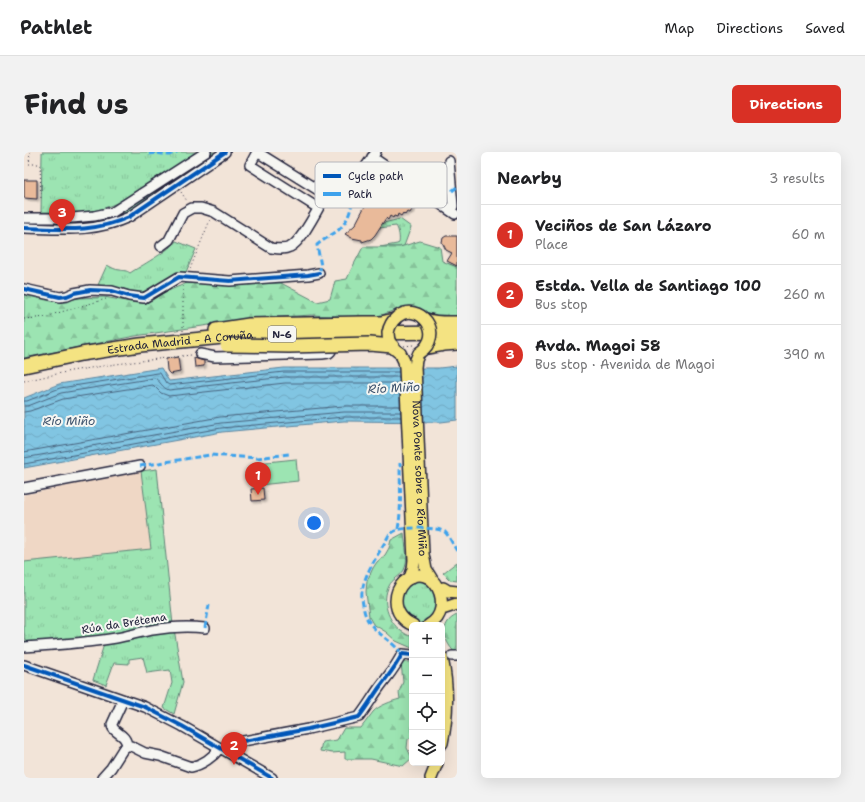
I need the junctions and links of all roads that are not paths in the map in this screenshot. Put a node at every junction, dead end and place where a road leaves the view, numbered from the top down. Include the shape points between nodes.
1 (206, 152) edge
2 (225, 152) edge
3 (257, 152) edge
4 (374, 155) edge
5 (449, 161) dead end
6 (384, 162) edge
7 (315, 187) edge
8 (315, 206) edge
9 (318, 208) edge
10 (447, 208) edge
11 (24, 218) edge
12 (24, 228) edge
13 (161, 246) dead end
14 (319, 273) dead end
15 (24, 289) edge
16 (394, 320) junction
17 (426, 320) junction
18 (457, 323) edge
19 (457, 332) edge
20 (334, 334) junction
21 (457, 343) edge
22 (398, 348) junction
23 (420, 348) junction
24 (107, 350) junction
25 (200, 354) road end
26 (56, 360) junction
27 (24, 366) edge
28 (140, 466) dead end
29 (24, 488) edge
30 (418, 554) junction
31 (410, 578) junction
32 (431, 578) junction
33 (443, 588) junction
34 (457, 592) edge
35 (457, 604) edge
36 (441, 617) edge
37 (409, 623) edge
38 (204, 628) dead end
39 (24, 647) edge
40 (409, 655) edge
41 (450, 657) edge
42 (24, 665) edge
43 (123, 700) junction
44 (444, 730) edge
45 (127, 746) junction
46 (222, 749) junction
47 (435, 766) edge
48 (102, 778) edge
49 (272, 778) edge
50 (431, 778) edge

1 - 11 street via 113,212 72,218
2 - 12 street via 129,217 117,222 73,230
3 - 7 street
3 - 8 street via 250,165
4 - 6 street
5 - 10 street via 453,212
9 - 13 street via 297,241 286,248 271,248 214,212 201,208 192,208 182,213 169,240
14 - 15 street via 230,281 179,277 144,298 90,290 60,297
16 - 17 main road, bridge via 399,315 413,313
16 - 22 main road, bridge via 388,331 389,338
16 - 26 highway via 363,324 249,325 183,336 137,340
17 - 18 highway
17 - 23 main road, bridge via 431,330 430,342
19 - 20 highway, Estrada Madrid - A Coruña / N-6
20 - 24 highway, Estrada Madrid - A Coruña / N-6 via 254,334
20 - 25 street via 329,353 215,357
21 - 23 highway
22 - 23 main road via 404,355 411,355
22 - 24 highway, bridge via 370,344 226,345
22 - 30 main road, Nova Ponte sobre o Río Miño via 405,367
23 - 30 main road, Nova Ponte sobre o Río Miño via 415,367
24 - 26 highway, Estrada Madrid - A Coruña / N-6
26 - 27 highway, Estrada Madrid - A Coruña / N-6
28 - 29 street
30 - 31 main road, Nova Ponte sobre o Río Miño
30 - 32 main road, Nova Ponte sobre o Río Miño
31 - 32 main road
31 - 37 main road via 400,586 396,603 400,615
32 - 33 main road
33 - 34 main road
33 - 36 main road via 446,598
35 - 36 main road via 452,605
38 - 39 street, Rúa da Brétema via 165,628 116,638
40 - 46 street via 402,654 359,717 238,742
41 - 44 main road via 445,673
42 - 43 street
43 - 45 street via 112,727 124,737
43 - 46 street via 145,707
45 - 46 street via 191,767
45 - 48 street
46 - 49 street
47 - 50 main road

